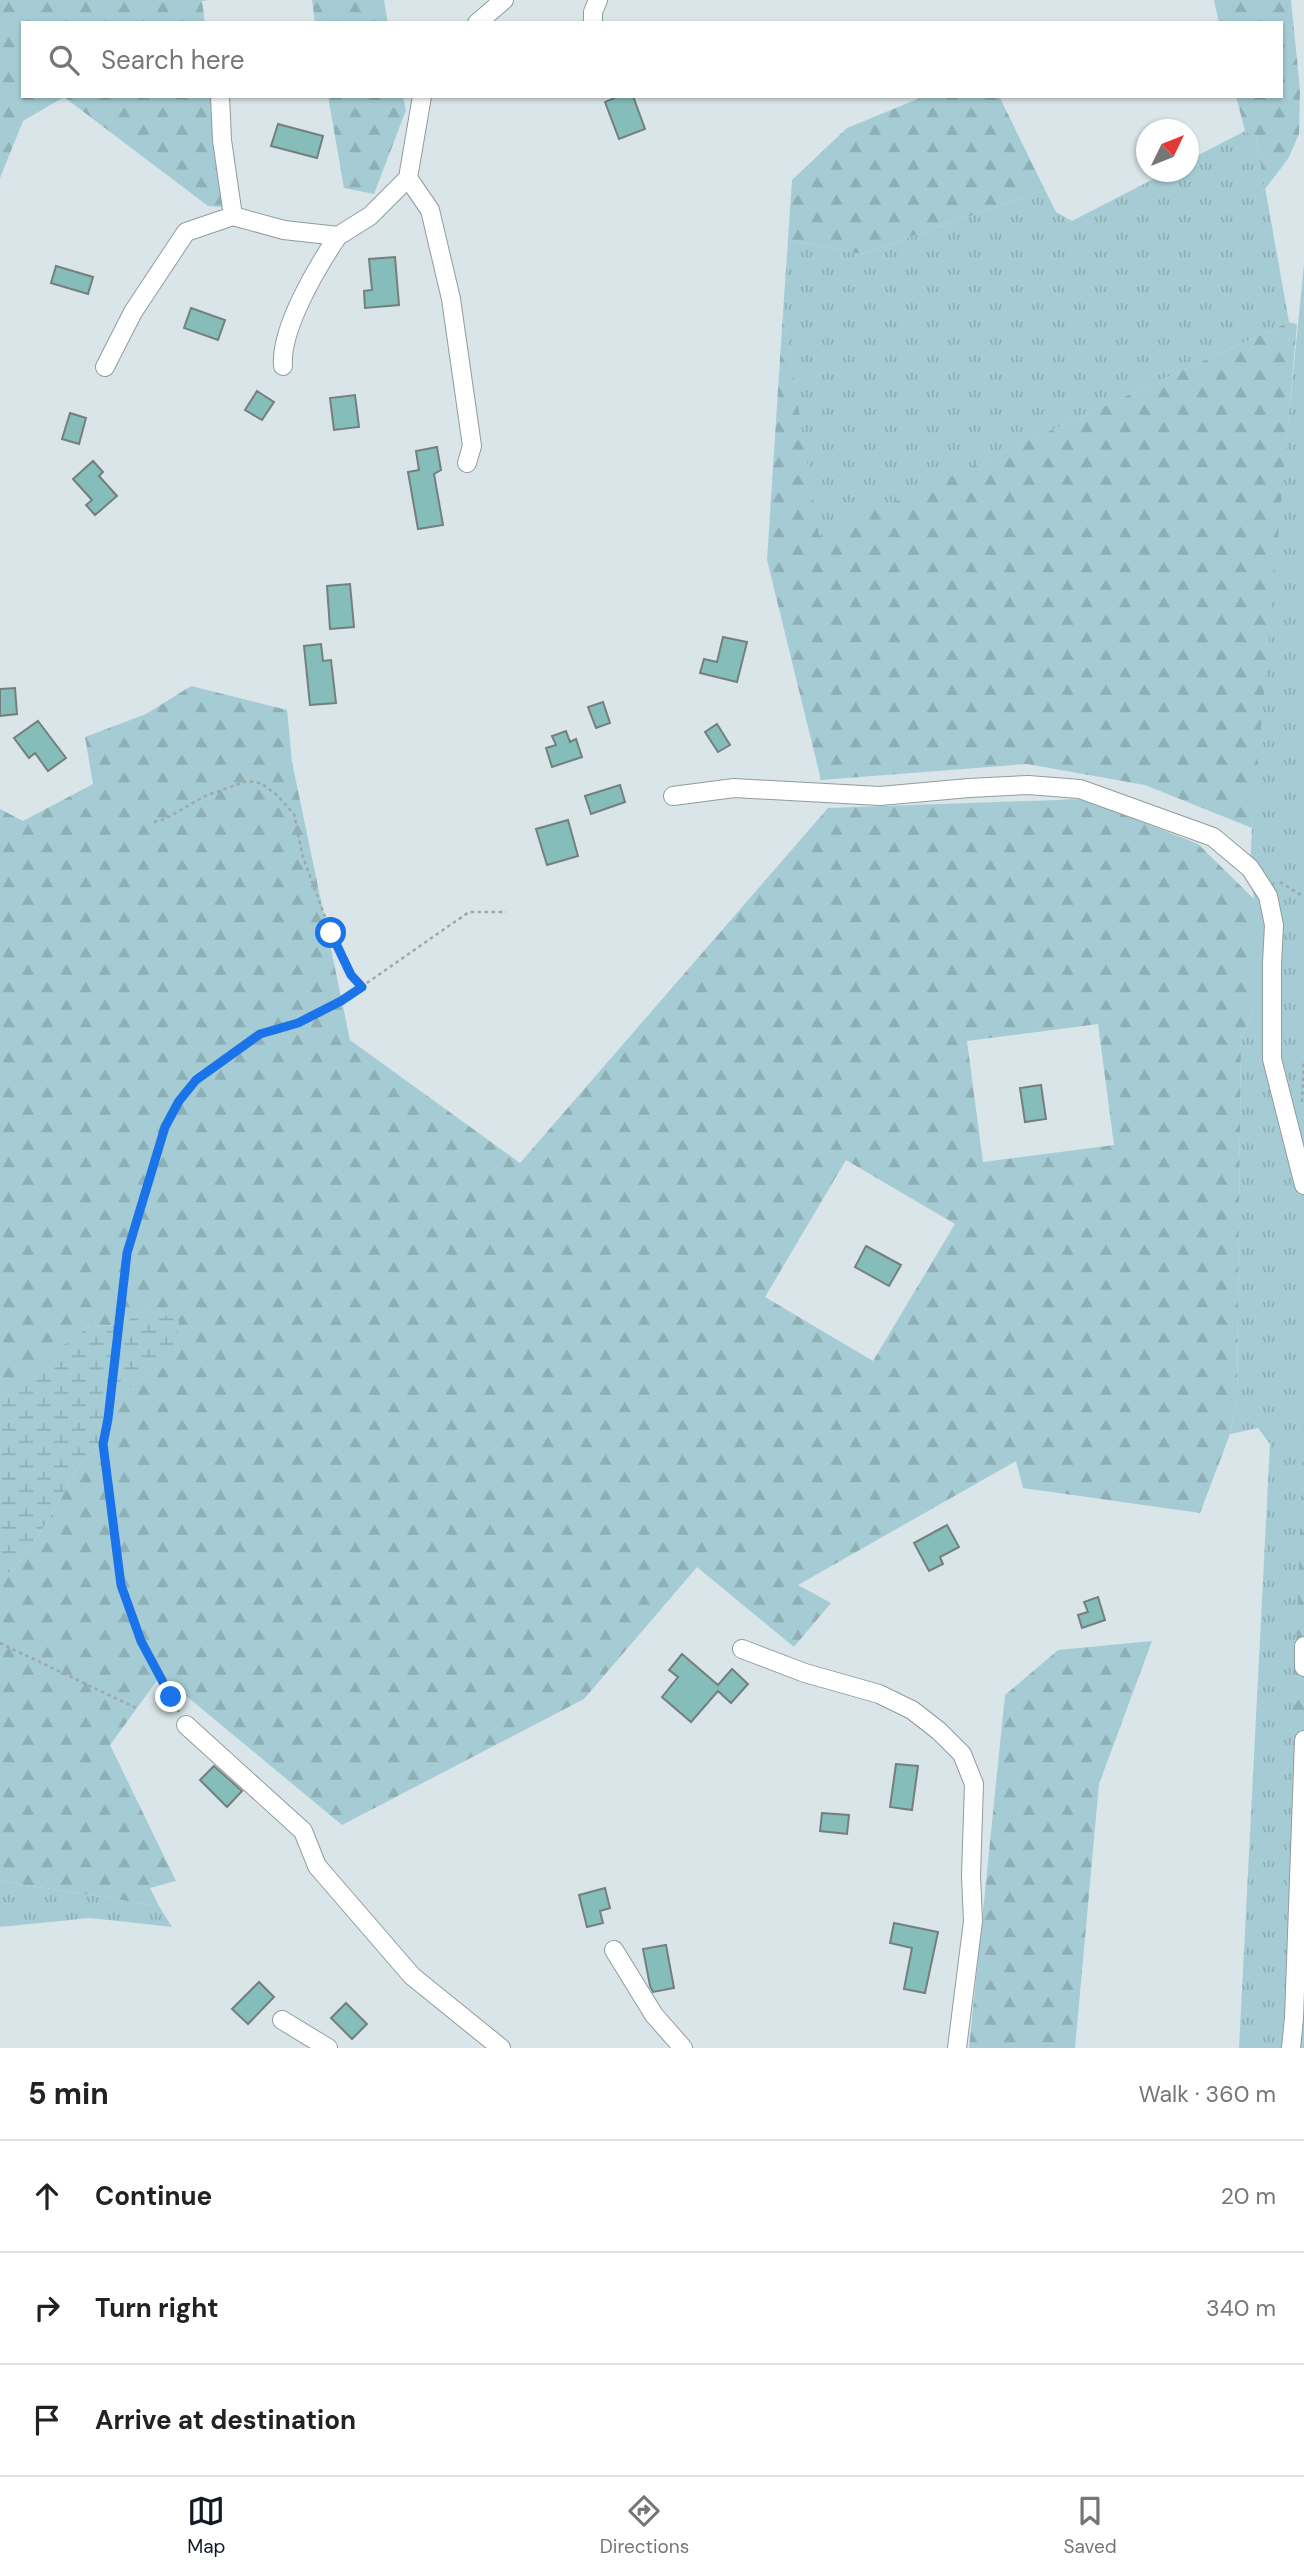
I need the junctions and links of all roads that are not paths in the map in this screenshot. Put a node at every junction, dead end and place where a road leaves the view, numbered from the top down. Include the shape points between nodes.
1 (504, 0) edge
2 (598, 0) edge
3 (479, 21) edge
4 (593, 21) edge
5 (220, 98) edge
6 (422, 98) edge
7 (408, 178) junction
8 (233, 216) junction
9 (338, 236) junction
10 (282, 366) dead end
11 (106, 367) dead end
12 (467, 463) dead end
13 (673, 796) dead end
14 (1304, 1185) edge
15 (1304, 1646) edge
16 (742, 1649) dead end
17 (1304, 1667) edge
18 (186, 1725) road end
19 (1304, 1741) edge
20 (614, 1950) dead end
21 (282, 2020) dead end
22 (328, 2048) edge
23 (501, 2048) edge
24 (683, 2048) edge
25 (957, 2048) edge
26 (1291, 2048) edge

1 - 3 street
2 - 4 street
5 - 8 street
6 - 7 street
7 - 9 street via 370,216
7 - 12 street via 430,210 451,299 472,446
8 - 9 street via 284,230
8 - 11 street via 187,232 133,312
9 - 10 street via 318,265 297,312 282,352
13 - 14 street via 734,788 880,796 1028,785 1080,789 1213,837 1250,868 1268,896 1274,925 1272,1059
15 - 17 street
16 - 25 street via 878,1694 912,1710 962,1754 974,1784 973,1921
18 - 23 street via 303,1831 317,1866 412,1976
19 - 26 street
20 - 24 street via 654,2015
21 - 22 street

